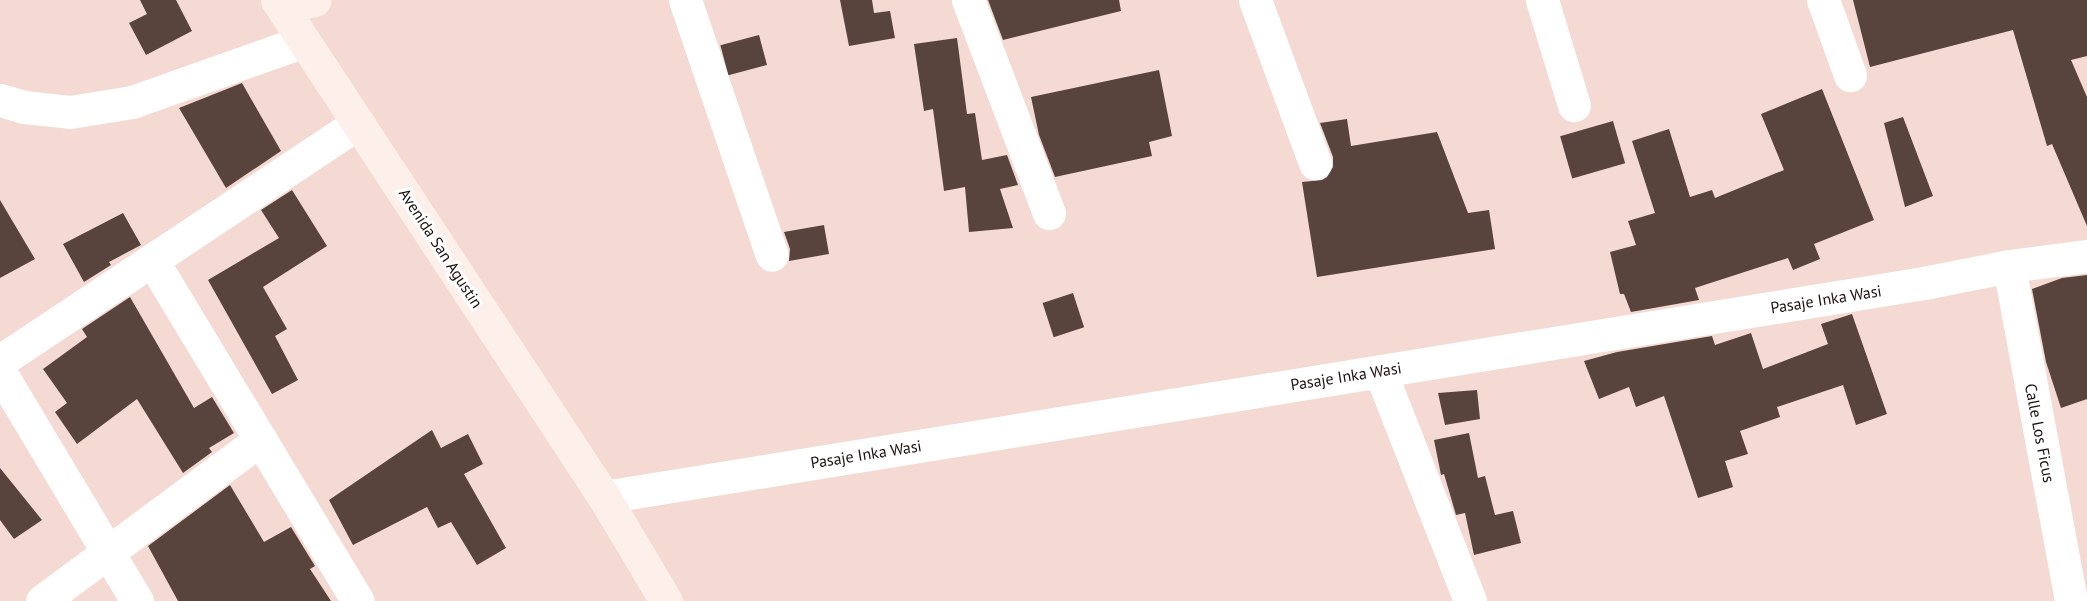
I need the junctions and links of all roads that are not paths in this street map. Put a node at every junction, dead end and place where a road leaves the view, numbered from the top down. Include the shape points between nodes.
1 (314, 0) edge
2 (685, 0) edge
3 (968, 0) edge
4 (1255, 0) edge
5 (1542, 0) edge
6 (1823, 0) edge
7 (280, 3) edge
8 (304, 40) junction
9 (1850, 75) dead end
10 (0, 100) edge
11 (1574, 105) dead end
12 (358, 123) junction
13 (1315, 163) dead end
14 (1049, 213) dead end
15 (772, 255) dead end
16 (2087, 256) edge
17 (152, 260) junction
18 (2009, 266) junction
19 (0, 361) edge
20 (1380, 371) junction
21 (0, 372) edge
22 (261, 439) junction
23 (604, 496) junction
24 (109, 551) junction
25 (42, 601) edge
26 (137, 601) edge
27 (358, 601) edge
28 (666, 601) edge
29 (1470, 601) edge
30 (2071, 601) edge

1 - 7 street
2 - 15 street
3 - 14 street
4 - 13 street
5 - 11 street
6 - 9 street
7 - 8 street, Avenida San Agustin
8 - 10 street via 132,102 70,112
8 - 12 street, Avenida San Agustin
12 - 17 street
12 - 23 street, Avenida San Agustin
16 - 18 street, Pasaje Inka Wasi
17 - 19 street
17 - 22 street
18 - 20 street, Pasaje Inka Wasi
18 - 30 street, Calle Los Ficus
20 - 23 street, Pasaje Inka Wasi
20 - 29 street
21 - 24 street
22 - 24 street
22 - 27 street
23 - 28 street, Avenida San Agustin
24 - 25 street
24 - 26 street

